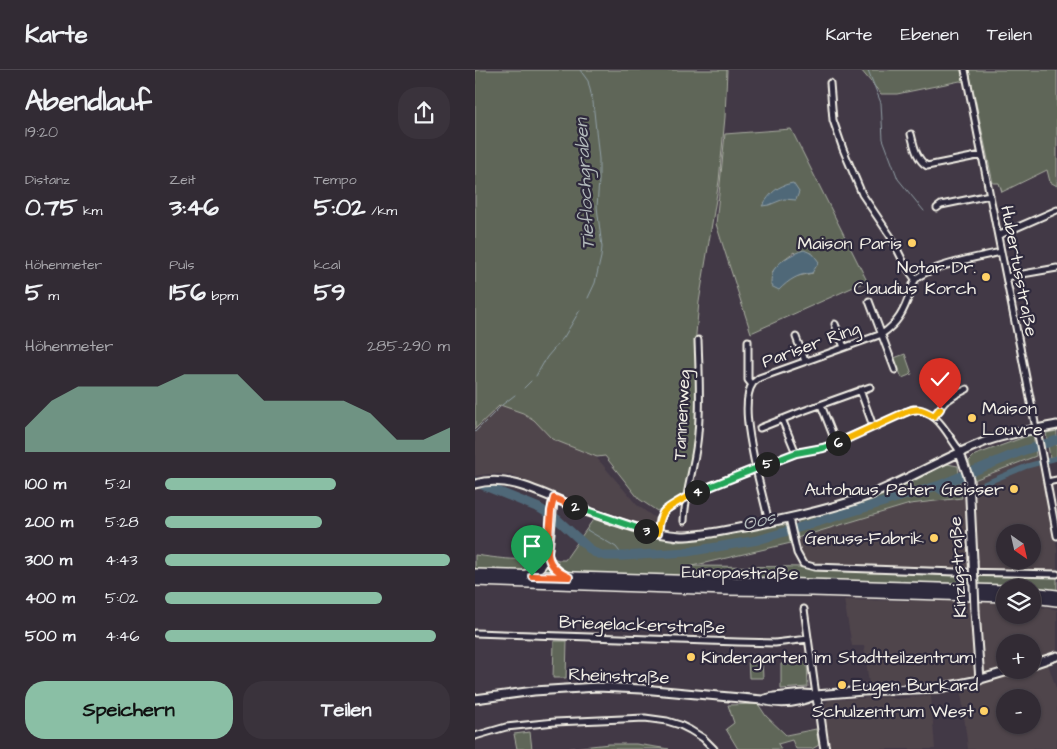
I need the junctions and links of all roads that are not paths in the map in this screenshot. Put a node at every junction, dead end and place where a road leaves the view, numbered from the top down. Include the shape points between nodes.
1 (965, 70) edge
2 (830, 83) dead end
3 (911, 134) dead end
4 (982, 155) junction
5 (990, 195) junction
6 (937, 208) dead end
7 (1057, 210) edge
8 (998, 235) junction
9 (1001, 252) junction
10 (1057, 268) edge
11 (1006, 277) junction
12 (915, 279) junction
13 (869, 301) dead end
14 (835, 324) dead end
15 (882, 334) junction
16 (796, 337) dead end
17 (698, 340) dead end
18 (748, 341) dead end
19 (845, 347) junction
20 (805, 361) junction
21 (895, 370) dead end
22 (752, 385) junction
23 (870, 387) dead end
24 (967, 388) dead end
25 (860, 390) junction
26 (821, 405) junction
27 (934, 416) junction
28 (782, 419) junction
29 (1057, 425) edge
30 (873, 426) junction
31 (760, 428) dead end
32 (1036, 429) junction
33 (836, 443) junction
34 (796, 453) junction
35 (960, 453) junction
36 (756, 469) junction
37 (1057, 480) edge
38 (1047, 482) junction
39 (475, 484) edge
40 (686, 497) junction
41 (554, 498) junction
42 (683, 521) dead end
43 (769, 522) junction
44 (790, 522) junction
45 (658, 533) junction
46 (1057, 536) edge
47 (547, 555) junction
48 (475, 574) edge
49 (1057, 574) edge
50 (522, 576) junction
51 (569, 577) junction
52 (475, 581) edge
53 (996, 590) edge
54 (1041, 592) edge
55 (1057, 593) edge
56 (996, 597) edge
57 (1043, 599) joint
58 (1057, 601) edge
59 (1057, 607) edge
60 (804, 609) dead end
61 (475, 633) edge
62 (808, 639) junction
63 (1057, 656) edge
64 (1041, 661) edge
65 (996, 675) edge
66 (980, 680) junction
67 (816, 695) junction
68 (475, 699) edge
69 (475, 736) edge
70 (714, 749) edge
71 (825, 749) edge

1 - 4 street, Hubertusstraße
2 - 12 street via 833,120 859,188
3 - 4 street via 921,162 927,166
4 - 5 street, Hubertusstraße
5 - 6 street
5 - 8 street, Hubertusstraße
7 - 8 street
8 - 9 street, Hubertusstraße
9 - 11 street, Hubertusstraße
9 - 12 street via 929,270
10 - 11 street
11 - 32 street, Hubertusstraße
12 - 15 street, Pariser Ring via 899,318
13 - 15 street
14 - 19 street
15 - 19 street, Pariser Ring
15 - 21 street
16 - 20 street
17 - 40 street, Tannenweg via 698,433
18 - 22 street via 748,380
19 - 20 street, Pariser Ring
20 - 22 street, Pariser Ring via 759,378
22 - 36 street, Pariser Ring via 747,406
23 - 25 street
24 - 27 street via 945,402
25 - 26 street
25 - 30 street
26 - 28 street
26 - 33 street
27 - 30 street via 913,409
27 - 35 street
28 - 31 street
28 - 34 street
29 - 32 street
30 - 33 street
32 - 35 street via 997,438
32 - 38 street, Hubertusstraße
33 - 34 street
34 - 36 street
35 - 44 street via 870,494
35 - 66 street, Kinzigstraße, bridge via 969,479
36 - 40 street
36 - 43 street, Pariser Ring
37 - 38 street
38 - 46 street, Hubertusstraße
39 - 41 street via 498,480
40 - 42 street, Tannenweg
40 - 45 street via 664,511
41 - 45 street via 633,528
41 - 47 street
43 - 44 street
43 - 45 street via 698,535
44 - 49 street via 797,553 803,564 814,567
47 - 50 street via 541,567
47 - 51 street via 555,569
48 - 50 main road, Europastraße
50 - 51 main road, Europastraße
51 - 53 main road, Europastraße
52 - 56 main road, Europastraße
54 - 55 main road
57 - 58 main road
57 - 59 main road
60 - 62 street
61 - 62 street, Briegelackerstraße via 775,643
62 - 67 street
63 - 64 street
65 - 66 street, Rheinstraße
66 - 67 street, Rheinstraße via 927,689
67 - 68 street, Rheinstraße via 805,700 777,703 597,687
67 - 71 street
69 - 70 street via 506,727 645,718 680,725 703,738

